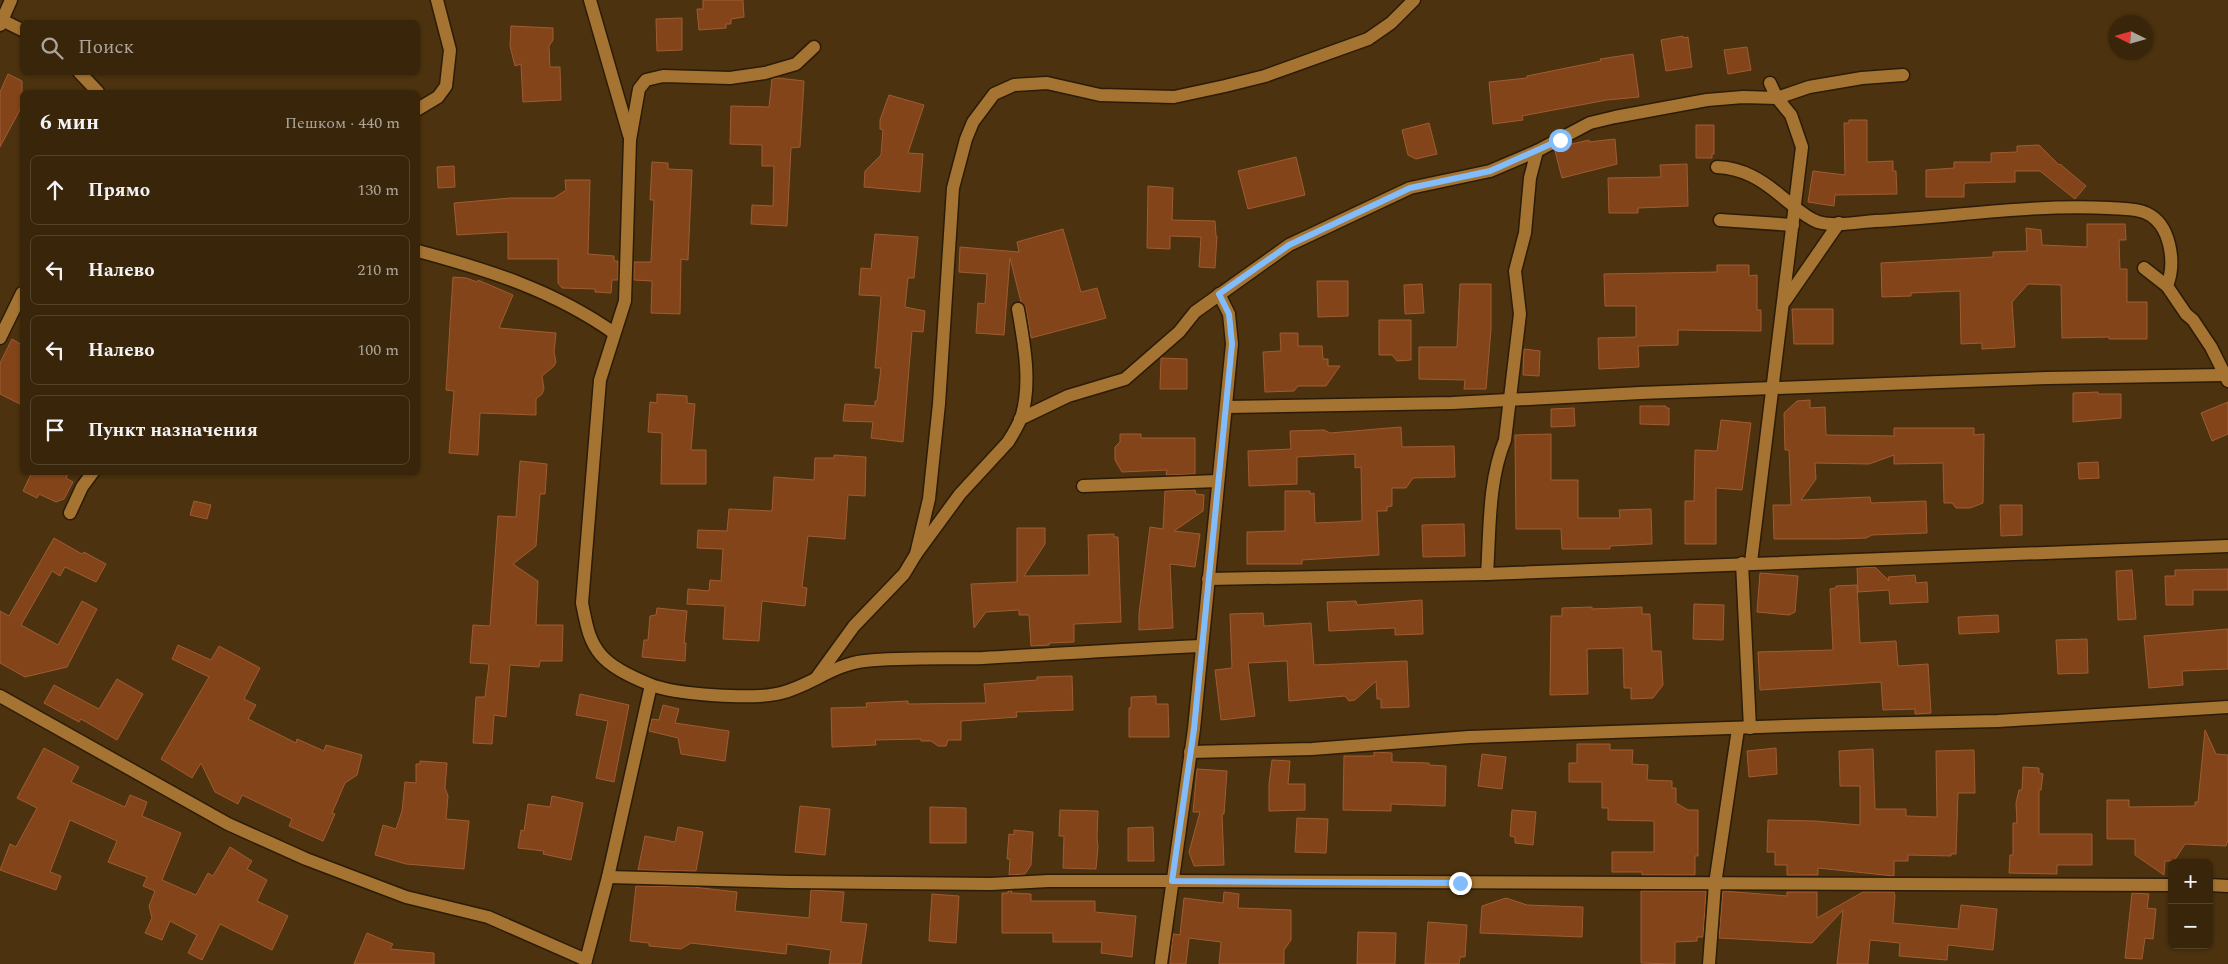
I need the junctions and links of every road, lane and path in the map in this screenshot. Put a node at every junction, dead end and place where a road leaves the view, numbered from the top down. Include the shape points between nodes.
1 (11, 0) edge
2 (437, 0) edge
3 (590, 0) edge
4 (1414, 0) edge
5 (1, 21) edge
6 (20, 29) edge
7 (814, 47) dead end
8 (82, 75) edge
9 (1903, 75) dead end
10 (1770, 83) dead end
11 (96, 90) edge
12 (1777, 98) junction
13 (420, 107) edge
14 (630, 140) junction
15 (1537, 151) junction
16 (1717, 167) dead end
17 (1794, 208) junction
18 (1720, 220) dead end
19 (1839, 223) junction
20 (1793, 225) junction
21 (420, 252) edge
22 (2144, 268) dead end
23 (2167, 286) junction
24 (1219, 294) junction
25 (20, 297) edge
26 (1784, 302) junction
27 (1018, 309) dead end
28 (614, 333) junction
29 (0, 338) edge
30 (2226, 378) edge
31 (1772, 388) junction
32 (1510, 398) junction
33 (1226, 406) junction
34 (1020, 419) junction
35 (91, 475) edge
36 (1218, 481) junction
37 (1083, 486) dead end
38 (70, 513) dead end
39 (2228, 546) edge
40 (916, 554) junction
41 (1747, 562) junction
42 (1487, 574) junction
43 (1208, 579) junction
44 (1202, 646) junction
45 (817, 677) junction
46 (651, 685) junction
47 (0, 696) edge
48 (2228, 707) edge
49 (1744, 729) junction
50 (1190, 752) junction
51 (608, 877) junction
52 (1172, 881) junction
53 (1715, 884) junction
54 (2168, 885) edge
55 (2213, 885) edge
56 (2228, 886) edge
57 (585, 962) edge
58 (1161, 964) edge
59 (1709, 964) edge

1 - 5 street
2 - 13 street via 450,50 446,86 438,97
3 - 14 street
4 - 40 street via 1368,40 1265,76 1225,86 1174,97 1100,95 1047,83 1014,85 994,94 973,122 953,188 939,404 929,498
5 - 6 street
7 - 14 street via 796,64 765,73 730,78 663,76 646,80 636,100
8 - 11 street
9 - 12 street via 1809,87
10 - 12 street
12 - 15 street via 1743,96 1707,100 1615,117 1590,123
12 - 17 street via 1791,115 1802,148
14 - 28 street via 625,302
15 - 24 street via 1490,171 1410,188 1289,245
15 - 32 street via 1530,178 1525,233 1515,272 1520,314
16 - 17 street via 1746,172
17 - 19 street via 1819,222
17 - 20 street
18 - 20 street
19 - 23 street via 2021,208 2078,206 2146,212 2157,220 2166,234 2172,270
19 - 26 street
20 - 26 street
21 - 28 street via 525,284 564,302
22 - 23 street
23 - 30 street via 2200,330
24 - 33 street via 1229,314 1232,344
24 - 34 street via 1195,312 1179,332 1125,379 1068,396
25 - 29 street
26 - 31 street
27 - 34 street via 1024,342 1025,384
28 - 46 street via 600,380 582,603 589,637 601,656
30 - 31 street via 2048,378
31 - 32 street
31 - 41 street
32 - 33 street via 1452,403
32 - 42 street via 1505,440 1497,458 1493,485
33 - 36 street
34 - 40 street via 1008,442 960,494
35 - 38 street
36 - 37 street
36 - 43 street
39 - 41 street
40 - 45 street via 904,574 854,626
41 - 42 street
41 - 49 street
42 - 43 street
43 - 44 street
44 - 45 street via 864,661
44 - 50 street
45 - 46 street via 794,689 766,696 707,695
46 - 51 street
47 - 57 street via 228,824 297,856 406,897 488,917
48 - 49 street via 1998,721
49 - 50 street via 1469,737 1322,748
49 - 53 street
50 - 52 street
51 - 52 street via 982,884
51 - 57 street
52 - 53 street
52 - 58 street
53 - 54 street
53 - 59 street
55 - 56 street

